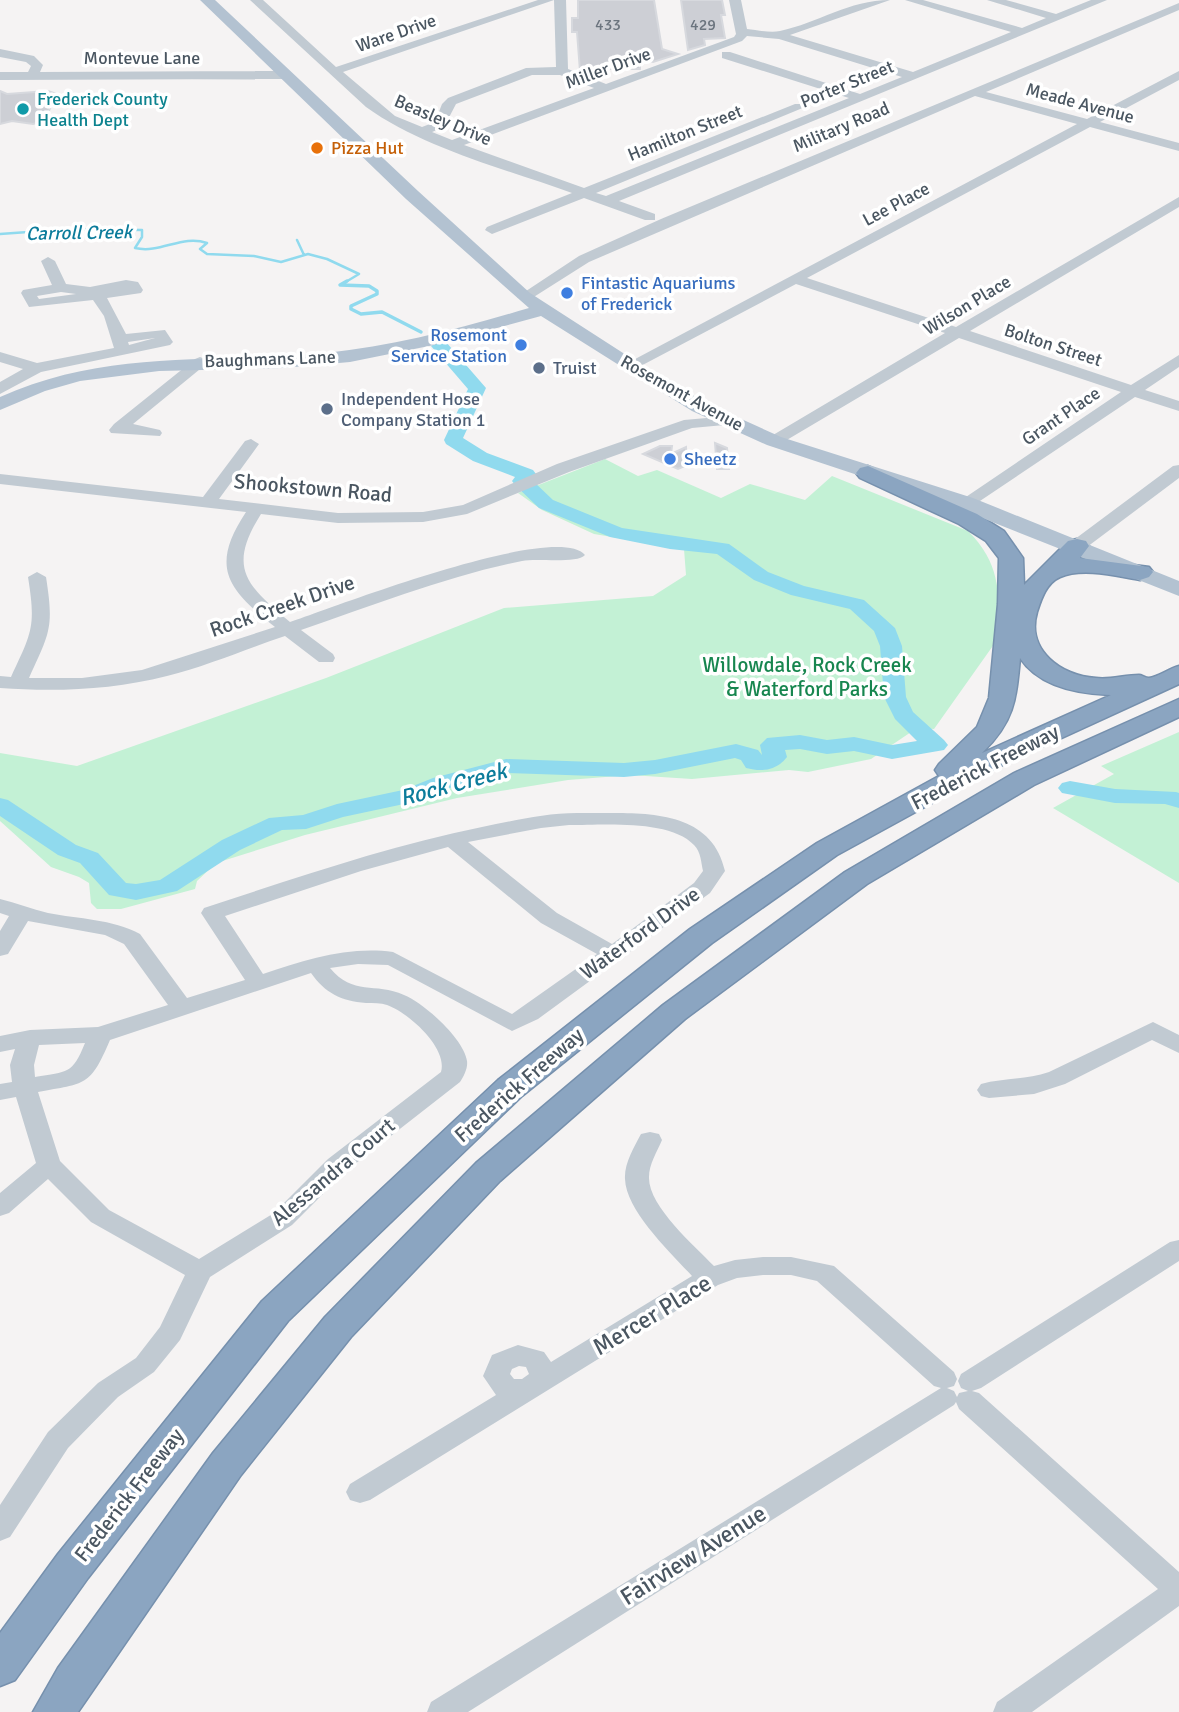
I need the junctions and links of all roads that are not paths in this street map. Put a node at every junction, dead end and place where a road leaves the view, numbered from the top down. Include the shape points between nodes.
1 (207, 0) edge
2 (256, 0) edge
3 (549, 0) edge
4 (560, 0) edge
5 (735, 0) edge
6 (884, 0) edge
7 (911, 0) edge
8 (993, 0) edge
9 (1101, 0) edge
10 (1179, 6) edge
11 (1058, 18) junction
12 (743, 30) junction
13 (1022, 32) junction
14 (778, 35) junction
15 (0, 53) edge
16 (335, 71) junction
17 (562, 71) junction
18 (284, 75) junction
19 (1179, 75) edge
20 (0, 76) edge
21 (33, 76) junction
22 (913, 76) junction
23 (605, 88) junction
24 (972, 93) junction
25 (860, 98) junction
26 (799, 107) dead end
27 (1089, 124) junction
28 (422, 132) junction
29 (452, 145) junction
30 (1179, 148) edge
31 (583, 192) junction
32 (607, 201) junction
33 (1179, 201) edge
34 (650, 217) dead end
35 (492, 230) dead end
36 (48, 261) dead end
37 (797, 279) junction
38 (61, 288) junction
39 (95, 293) junction
40 (524, 297) junction
41 (541, 310) junction
42 (957, 333) junction
43 (0, 357) edge
44 (1179, 360) edge
45 (197, 364) junction
46 (70, 365) junction
47 (629, 366) junction
48 (36, 368) junction
49 (0, 389) edge
50 (1132, 391) junction
51 (0, 404) edge
52 (1179, 406) edge
53 (694, 415) junction
54 (729, 421) joint
55 (154, 433) dead end
56 (774, 440) junction
57 (251, 444) dead end
58 (1179, 470) edge
59 (868, 473) junction
60 (0, 479) edge
61 (208, 502) junction
62 (965, 503) junction
63 (257, 508) junction
64 (1077, 546) junction
65 (576, 555) dead end
66 (1046, 572) junction
67 (1140, 572) junction
68 (37, 577) dead end
69 (1179, 589) edge
70 (1011, 604) junction
71 (288, 627) junction
72 (326, 658) dead end
73 (1179, 672) edge
74 (8, 683) edge
75 (1179, 707) edge
76 (451, 839) junction
77 (827, 849) junction
78 (0, 906) edge
79 (22, 913) junction
80 (0, 949) edge
81 (612, 953) junction
82 (316, 965) junction
83 (258, 982) junction
84 (182, 1007) junction
85 (0, 1029) edge
86 (100, 1035) junction
87 (30, 1038) junction
88 (0, 1044) edge
89 (1179, 1045) edge
90 (25, 1089) junction
91 (989, 1090) dead end
92 (0, 1092) edge
93 (650, 1140) dead end
94 (49, 1165) junction
95 (0, 1207) edge
96 (1179, 1249) edge
97 (200, 1271) junction
98 (709, 1278) junction
99 (957, 1390) junction
100 (360, 1492) dead end
101 (0, 1529) edge
102 (1179, 1590) edge
103 (0, 1667) edge
104 (62, 1702) edge
105 (442, 1712) edge
106 (1008, 1712) edge

1 - 18 main road, Rosemont Avenue
2 - 16 street, Beasley Drive
3 - 16 street, Ware Drive
4 - 17 street
5 - 12 street
6 - 14 street
7 - 13 street
8 - 11 street
9 - 11 street, Porter Street
10 - 24 street, Military Road
11 - 13 street, Porter Street
12 - 14 street
12 - 23 street, Miller Drive via 738,39
13 - 22 street, Porter Street
14 - 22 street
14 - 25 street via 726,55
15 - 21 street via 30,60 37,65
16 - 28 street, Beasley Drive via 378,111
17 - 23 street
17 - 28 street via 530,71 452,101 440,124
18 - 21 street, Montevue Lane
18 - 40 main road, Rosemont Avenue
19 - 27 street, Lee Place
20 - 21 street, Montevue Lane
22 - 25 street, Porter Street
23 - 29 street, Miller Drive
24 - 27 street, Meade Avenue
24 - 40 street, Military Road via 594,254
25 - 32 street, Porter Street
26 - 31 street, Hamilton Street
27 - 30 street, Meade Avenue
27 - 37 street, Lee Place
28 - 29 street, Beasley Drive
29 - 31 street, Beasley Drive
31 - 32 street, Beasley Drive
31 - 35 street, Hamilton Street
32 - 34 street, Beasley Drive
33 - 42 street, Wilson Place
36 - 38 street
37 - 42 street, Bolton Street
37 - 47 street, Lee Place
38 - 39 street
38 - 39 street via 29,293 34,304
39 - 46 street via 121,344
40 - 41 main road, Rosemont Avenue
41 - 45 main road, Baughmans Lane via 373,352 322,359
41 - 47 main road, Rosemont Avenue
42 - 50 street, Bolton Street
42 - 56 street, Wilson Place
43 - 48 street
44 - 50 street, Grant Place
45 - 46 main road, Baughmans Lane
45 - 55 street via 122,425
46 - 48 street
46 - 51 main road, Baughmans Lane via 38,387
47 - 53 main road, Rosemont Avenue
48 - 49 street
50 - 52 street, Bolton Street
50 - 62 street, Grant Place
53 - 54 main road, Rosemont Avenue
53 - 63 street, Shookstown Road via 467,509 424,517 338,517
54 - 56 main road, Rosemont Avenue
56 - 59 main road, Rosemont Avenue
57 - 61 street
58 - 64 street
59 - 62 main road, Rosemont Avenue
59 - 70 highway via 995,536 1011,558
60 - 61 street, Shookstown Road
61 - 63 street, Shookstown Road
62 - 64 main road, Rosemont Avenue
63 - 71 street via 245,525 234,567 253,599
64 - 66 highway
64 - 67 main road, Rosemont Avenue
64 - 70 highway via 1030,573
65 - 71 street, Rock Creek Drive via 536,553 470,566
66 - 67 highway via 1085,565
66 - 73 highway via 1023,611 1023,632 1037,664 1061,680 1103,688 1125,687
67 - 69 main road, Rosemont Avenue
68 - 74 street via 43,614 40,635
70 - 77 highway via 1003,698 987,733 932,782
71 - 72 street
71 - 74 street, Rock Creek Drive via 164,671 114,683
73 - 77 highway, Frederick Freeway via 984,763
75 - 104 highway, Frederick Freeway via 1024,779 856,878 674,1012 488,1172 338,1326 227,1464
76 - 81 street via 549,918
76 - 81 street, Waterford Drive via 554,820 638,820 686,828 713,858 709,882
76 - 83 street, Waterford Drive via 212,913
77 - 103 highway, Frederick Freeway via 701,936 510,1088 275,1311 73,1566
78 - 79 street
79 - 80 street
79 - 84 street via 121,932 132,939
81 - 82 street, Waterford Drive via 512,1023 393,958 356,954
82 - 83 street, Waterford Drive
82 - 97 street, Alessandra Court via 331,985 344,992 380,995 419,1013 450,1050 455,1061 452,1076 337,1165 283,1219
83 - 84 street, Waterford Drive
84 - 86 street, Waterford Drive
85 - 87 street, Waterford Drive
86 - 87 street, Waterford Drive
86 - 90 street via 86,1069 76,1077
87 - 88 street, Waterford Drive
87 - 90 street via 22,1065
89 - 91 street via 1153,1030 1057,1078 1034,1086
90 - 92 street
90 - 94 street
93 - 98 street via 636,1181 650,1211
94 - 95 street
94 - 97 street via 100,1216
96 - 99 street, Fairview Avenue
97 - 101 street via 171,1333 145,1365 108,1390 58,1440
98 - 99 street, Mercer Place via 763,1266 825,1273
98 - 100 street, Mercer Place
99 - 102 street, Mercer Place
99 - 105 street, Fairview Avenue
102 - 106 street

